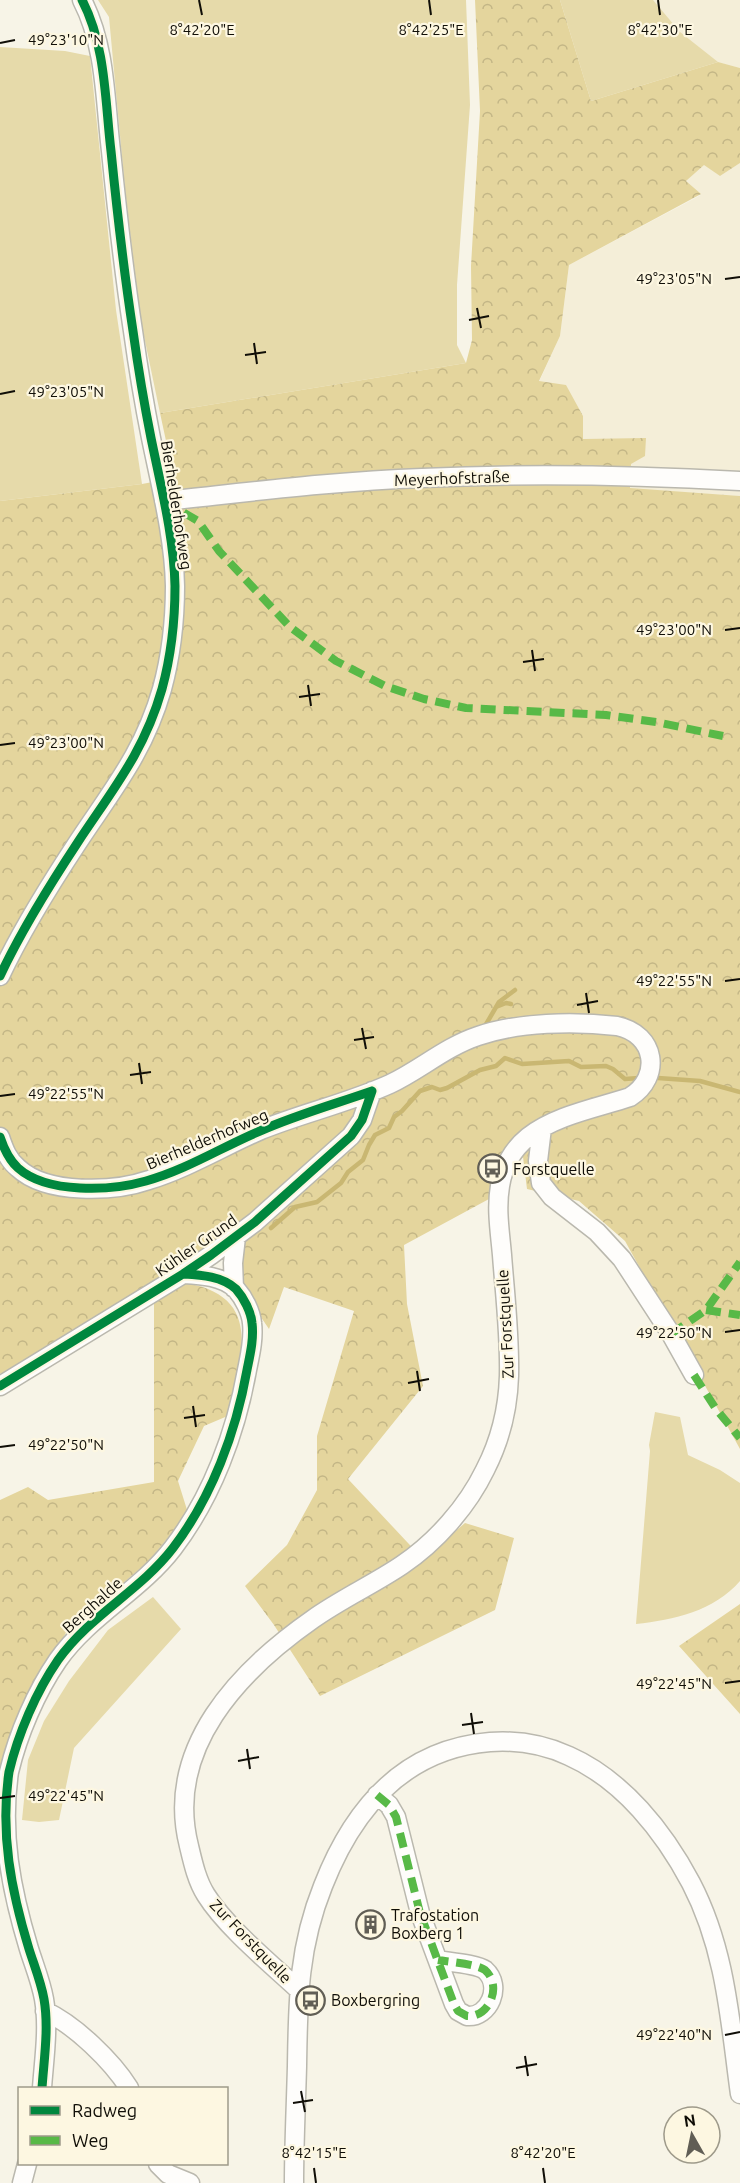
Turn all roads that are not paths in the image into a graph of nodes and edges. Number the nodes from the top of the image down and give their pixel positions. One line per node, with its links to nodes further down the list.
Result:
1 (82, 0): 3 (street, Bierhelderhofweg)
2 (740, 482): 3 (street, Meyerhofstraße)
3 (164, 501): 4 (street, Bierhelderhofweg)
4 (0, 976)
5 (372, 1091): 6 (street, Zur Forstquelle); 7 (street, Bierhelderhofweg); 8 (street, Kühler Grund)
6 (542, 1128): 11 (street); 15 (street, Zur Forstquelle)
7 (0, 1137)
8 (236, 1237): 9 (street, Kühler Grund); 10 (street)
9 (183, 1274): 10 (street); 12 (street, Kühler Grund)
10 (234, 1288): 16 (street, Berghalde)
11 (694, 1375)
12 (0, 1386)
13 (377, 1795): 14 (street); 15 (street); 19 (street)
14 (438, 1960)
15 (299, 1990): 24 (street)
16 (45, 2011): 17 (street, Berghalde); 18 (street)
17 (42, 2087)
18 (128, 2087)
19 (740, 2094)
20 (26, 2165): 22 (street)
21 (160, 2172): 23 (street)
22 (22, 2183)
23 (190, 2183)
24 (294, 2183)

